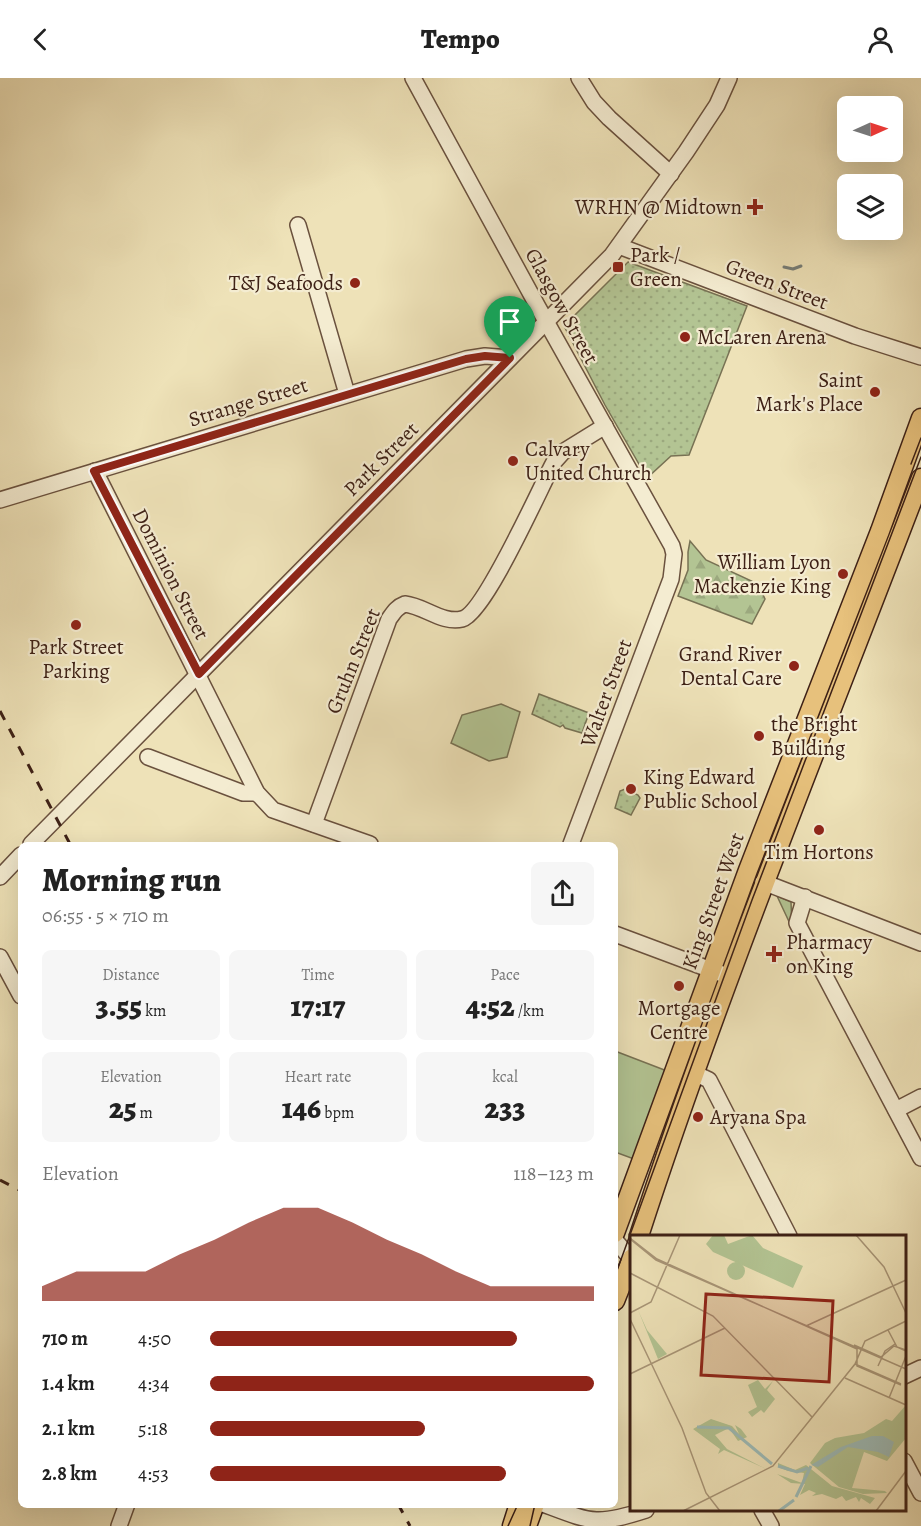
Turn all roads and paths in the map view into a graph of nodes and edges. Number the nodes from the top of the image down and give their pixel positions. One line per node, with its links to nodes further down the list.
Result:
1 (413, 78): 7 (street, Glasgow Street)
2 (579, 78): 4 (street)
3 (729, 78): 4 (street, Park Street)
4 (671, 174): 6 (street, Park Street)
5 (298, 225): 10 (street)
6 (619, 246): 7 (street, Park Street); 8 (street, Green Street)
7 (546, 320): 9 (street, Park Street); 12 (street, Glasgow Street)
8 (921, 357)
9 (510, 358): 10 (street, Strange Street); 17 (street, Park Street)
10 (347, 394): 13 (street, Strange Street)
11 (921, 418): 31 (main road, King Street West)
12 (605, 426): 16 (street, Glasgow Street); 20 (street, Gruhn Street)
13 (94, 471): 15 (street, Strange Street); 17 (street, Dominion Street)
14 (921, 478): 26 (main road, King Street West)
15 (0, 500)
16 (674, 554): 23 (street, Walter Street)
17 (199, 674): 19 (street, Dominion Street); 21 (street, Park Street)
18 (148, 758): 19 (street)
19 (258, 793): 20 (street)
20 (314, 824): 22 (street)
21 (33, 842)
22 (364, 842)
23 (572, 842)
24 (18, 858): 25 (street)
25 (0, 877)
26 (764, 882): 27 (street); 31 (main road, King Street West)
27 (805, 897): 29 (street); 35 (street)
28 (618, 935): 31 (street)
29 (921, 943)
30 (0, 957): 32 (street)
31 (720, 974): 33 (main road, King Street West); 37 (main road, King Street West)
32 (18, 990)
33 (694, 1073): 38 (main road, King Street West); 39 (street)
34 (921, 1097): 35 (street)
35 (896, 1110): 36 (street)
36 (921, 1158)
37 (618, 1226)
38 (639, 1235)
39 (788, 1235)
40 (618, 1244): 41 (street)
41 (630, 1258)
42 (630, 1262): 43 (main road)
43 (618, 1293)
44 (921, 1368): 45 (street)
45 (906, 1376)
46 (906, 1465): 47 (street)
47 (921, 1493)
48 (126, 1508): 55 (street)
49 (518, 1508): 56 (main road)
50 (534, 1508): 57 (main road)
51 (551, 1508): 54 (street)
52 (642, 1511): 54 (street)
53 (763, 1511): 58 (street)
54 (579, 1523)
55 (119, 1526)
56 (512, 1526)
57 (527, 1526)
58 (771, 1526)

